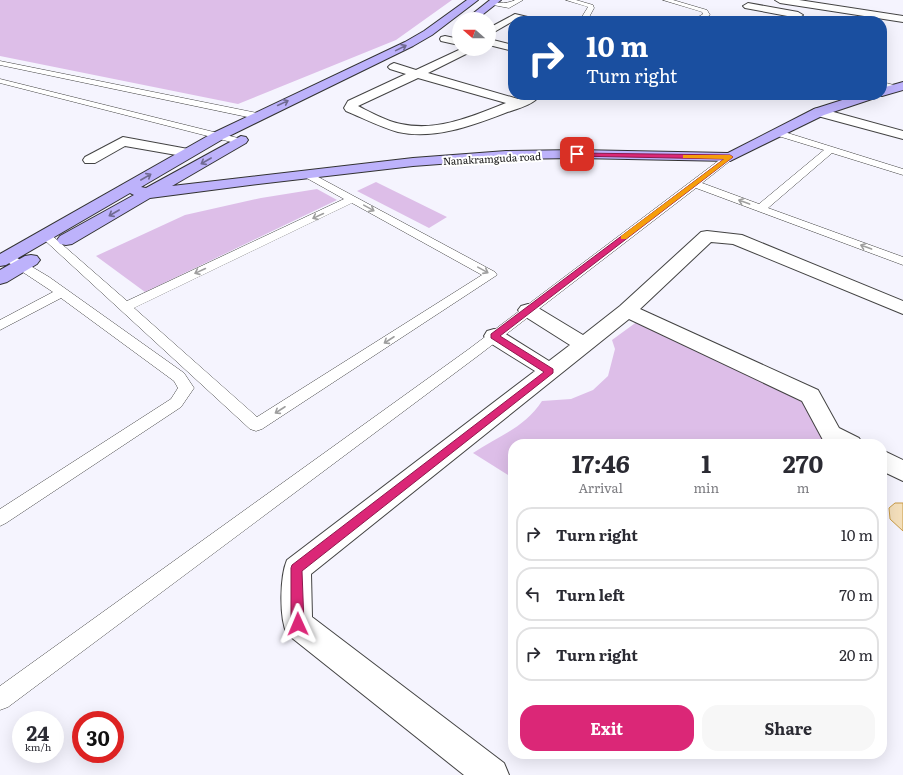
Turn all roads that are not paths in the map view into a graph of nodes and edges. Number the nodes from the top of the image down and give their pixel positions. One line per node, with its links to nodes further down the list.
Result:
1 (473, 0): 40 (main road, one-way to 1)
2 (520, 0): 6 (lane)
3 (569, 0): 10 (lane)
4 (666, 0): 11 (lane)
5 (780, 0): 7 (street)
6 (494, 2): 9 (main road)
7 (812, 3): 13 (street)
8 (748, 6): 12 (street)
9 (480, 12)
10 (586, 16)
11 (705, 16)
12 (805, 16)
13 (886, 16)
14 (887, 16): 15 (street)
15 (903, 19)
16 (508, 21): 17 (street)
17 (496, 28)
18 (452, 33): 19 (main road)
19 (440, 42): 20 (street)
20 (452, 42)
21 (496, 44): 22 (street)
22 (508, 47)
23 (455, 56): 28 (street)
24 (411, 58): 26 (main road)
25 (0, 63): 40 (lane)
26 (394, 67): 27 (main road); 28 (street)
27 (380, 74)
28 (418, 74): 34 (street); 38 (street)
29 (0, 81): 44 (lane)
30 (887, 86): 31 (lane)
31 (899, 87): 32 (main road)
32 (887, 91)
33 (331, 95): 41 (main road)
34 (508, 100)
35 (509, 100): 38 (street)
36 (525, 100): 38 (street)
37 (856, 100): 39 (main road, Nanakramguda road)
38 (519, 103)
39 (819, 112): 42 (main road, Nanakramguda road); 43 (street)
40 (257, 116): 44 (main road)
41 (264, 128)
42 (778, 133): 46 (lane); 48 (main road, Nanakramguda road)
43 (903, 135)
44 (218, 136): 45 (lane); 47 (main road)
45 (246, 138): 56 (main road, one-way to 56)
46 (830, 150): 49 (lane); 58 (lane)
47 (188, 153): 50 (street); 55 (main road, one-way to 47)
48 (730, 157): 52 (main road, Nanakramguda road); 54 (lane)
49 (853, 157): 51 (lane); 53 (lane)
50 (90, 160)
51 (903, 172)
52 (308, 174): 56 (main road, Nanakramguda road); 57 (lane)
53 (903, 178)
54 (694, 184): 58 (lane, one-way to 54); 67 (lane)
55 (127, 188): 56 (main road, Nanakramguda road); 59 (main road)
56 (148, 194): 59 (main road, one-way to 59)
57 (353, 199): 65 (lane, one-way to 65); 65 (lane, one-way to 65)
58 (761, 208): 61 (lane, one-way to 58)
59 (51, 240): 60 (main road); 62 (main road); 65 (lane)
60 (4, 258): 62 (lane)
61 (903, 261)
62 (22, 265): 63 (main road); 64 (lane)
63 (0, 278)
64 (61, 293): 69 (lane); 76 (lane)
65 (125, 307)
66 (903, 308): 68 (street)
67 (528, 310): 70 (lane); 71 (street)
68 (627, 310): 71 (street); 73 (street)
69 (0, 326)
70 (494, 336): 72 (street); 77 (lane)
71 (584, 344): 72 (street)
72 (550, 371): 78 (street)
73 (841, 439)
74 (887, 463): 75 (street)
75 (903, 471)
76 (0, 518)
77 (0, 699)
78 (492, 775)

